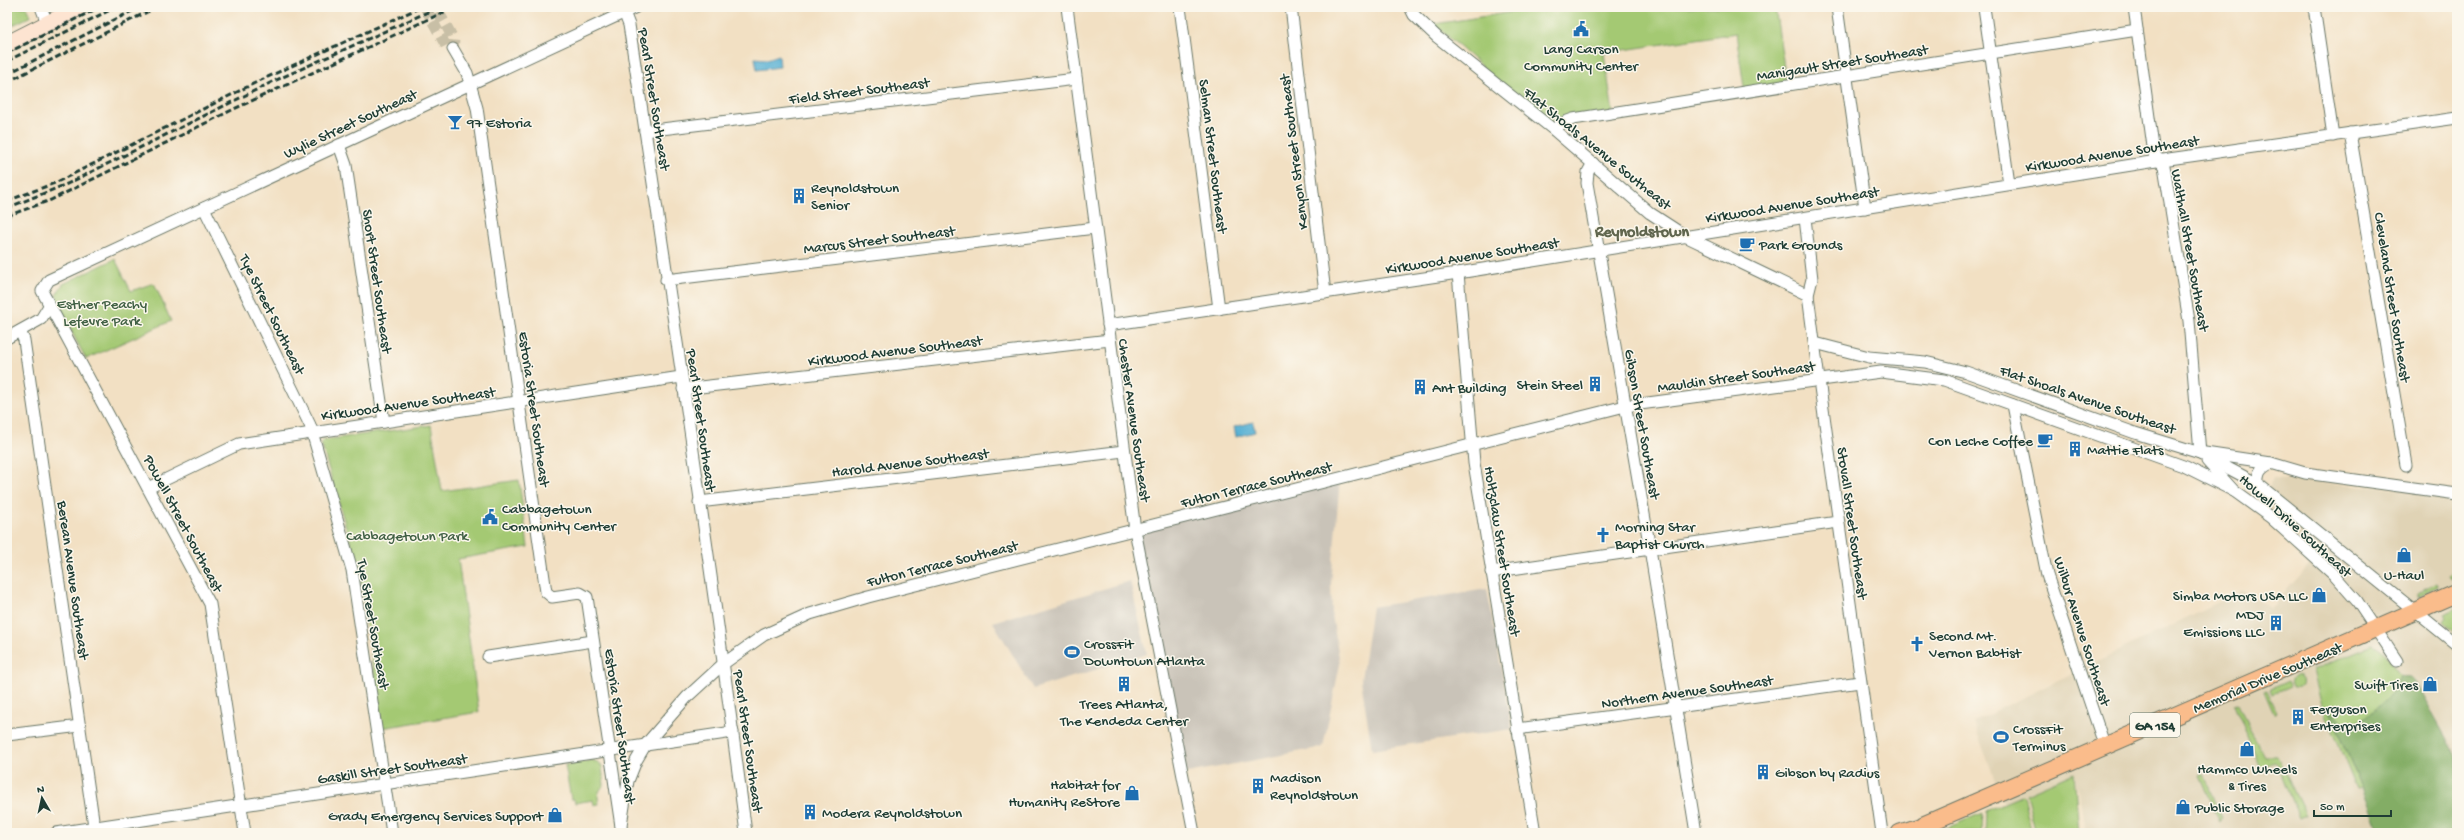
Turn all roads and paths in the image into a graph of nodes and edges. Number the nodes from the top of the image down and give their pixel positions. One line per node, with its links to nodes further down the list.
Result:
1 (41, 7): 13 (street)
2 (80, 7): 13 (main road)
3 (636, 7): 12 (street, Wylie Street Southeast)
4 (1067, 7): 19 (street, Chester Avenue Southeast)
5 (1180, 7): 42 (street, Selman Street Southeast)
6 (1291, 7): 39 (street, Kenyon Street Southeast)
7 (1410, 7): 22 (street, Flat Shoals Avenue Southeast)
8 (1838, 7): 18 (street)
9 (1984, 7): 17 (street)
10 (2134, 7): 14 (street, Walthall Street Southeast)
11 (2314, 7): 25 (street)
12 (624, 12): 20 (street, Wylie Street Southeast); 23 (street, Pearl Street Southeast)
13 (47, 23): 15 (main road)
14 (2137, 30): 17 (street, Manigault Street Southeast); 27 (street, Walthall Street Southeast)
15 (7, 44)
16 (453, 49): 20 (street, Estoria Street Southeast)
17 (1991, 53): 18 (street, Manigault Street Southeast); 29 (street)
18 (1847, 76): 22 (street, Manigault Street Southeast); 31 (street)
19 (1076, 79): 23 (street, Field Street Southeast); 33 (street, Chester Avenue Southeast)
20 (471, 84): 26 (street, Wylie Street Southeast); 53 (street, Estoria Street Southeast)
21 (2457, 118): 24 (street, Kirkwood Avenue Southeast)
22 (1554, 130): 28 (street, Flat Shoals Avenue Southeast)
23 (645, 131): 38 (street, Pearl Street Southeast)
24 (2350, 133): 25 (street, Kirkwood Avenue Southeast); 63 (street, Cleveland Street Southeast)
25 (2333, 136): 27 (street, Kirkwood Avenue Southeast)
26 (339, 145): 30 (street, Wylie Street Southeast); 56 (street, Short Street Southeast)
27 (2159, 161): 29 (street, Kirkwood Avenue Southeast); 60 (street, Walthall Street Southeast)
28 (1593, 163): 34 (street, Flat Shoals Avenue Southeast); 35 (street, Gibson Street Southeast)
29 (2009, 184): 31 (street, Kirkwood Avenue Southeast)
30 (204, 208): 36 (street, Wylie Street Southeast); 57 (street, Tye Street Southeast)
31 (1865, 208): 32 (street, Kirkwood Avenue Southeast)
32 (1804, 218): 34 (street, Kirkwood Avenue Southeast); 40 (street, Stovall Street Southeast)
33 (1095, 228): 38 (street, Marcus Street Southeast); 43 (street, Chester Avenue Southeast)
34 (1687, 237): 35 (street, Kirkwood Avenue Southeast); 40 (street, Flat Shoals Avenue Southeast)
35 (1598, 250): 37 (street, Kirkwood Avenue Southeast); 55 (street, Gibson Street Southeast)
36 (77, 267): 41 (street, Powell Street Southeast)
37 (1458, 273): 39 (street, Kirkwood Avenue Southeast); 58 (street, Holtzclaw Street Southeast)
38 (666, 280): 50 (street, Pearl Street Southeast)
39 (1325, 293): 42 (street, Kirkwood Avenue Southeast)
40 (1808, 295): 47 (street, Stovall Street Southeast)
41 (49, 306): 44 (street); 68 (street, Powell Street Southeast)
42 (1219, 309): 43 (street, Kirkwood Avenue Southeast)
43 (1108, 325): 46 (street, Chester Avenue Southeast)
44 (20, 331): 45 (street); 86 (street, Berean Avenue Southeast)
45 (7, 338)
46 (1110, 340): 52 (street, Kirkwood Avenue Southeast); 59 (street, Chester Avenue Southeast)
47 (1815, 343): 48 (street, Flat Shoals Avenue Southeast); 51 (street, Stovall Street Southeast)
48 (1925, 362): 49 (street, Flat Shoals Avenue Southeast); 60 (street, Flat Shoals Avenue Southeast)
49 (1881, 372): 51 (street, Mauldin Street Southeast); 54 (street, Mauldin Street Southeast)
50 (681, 377): 52 (street, Pearl Street Southeast); 53 (street, Kirkwood Avenue Southeast)
51 (1819, 380): 55 (street, Mauldin Street Southeast); 72 (street, Stovall Street Southeast)
52 (683, 389): 71 (street, Pearl Street Southeast)
53 (519, 401): 56 (street, Kirkwood Avenue Southeast); 79 (street, Estoria Street Southeast)
54 (2013, 405): 65 (street, Flat Shoals Avenue Southeast); 91 (street, Wilbur Avenue Southeast)
55 (1625, 406): 58 (street, Mauldin Street Southeast); 74 (street, Gibson Street Southeast)
56 (384, 422): 57 (street, Kirkwood Avenue Southeast)
57 (312, 432): 68 (street, Kirkwood Avenue Southeast); 93 (street, Tye Street Southeast)
58 (1472, 444): 66 (street, Mauldin Street Southeast); 75 (street, Holtzclaw Street Southeast)
59 (1124, 451): 71 (street, Harold Avenue Southeast); 73 (street, Chester Avenue Southeast)
60 (2200, 453): 61 (street); 64 (street, Flat Shoals Avenue Southeast)
61 (2251, 459): 62 (street); 64 (street)
62 (2271, 463): 67 (street); 70 (street)
63 (2406, 465)
64 (2215, 466): 65 (street); 67 (street, Flat Shoals Avenue Southeast); 69 (street, Howell Drive Southeast)
65 (2186, 467): 69 (street, Flat Shoals Avenue Southeast)
66 (1370, 470): 73 (street, Fulton Terrace Southeast)
67 (2258, 484): 77 (street, Flat Shoals Avenue Southeast)
68 (148, 488): 94 (street, Powell Street Southeast)
69 (2234, 491): 78 (street, Howell Drive Southeast)
70 (2457, 494)
71 (699, 502): 83 (street, Pearl Street Southeast)
72 (1838, 522): 74 (street); 84 (street, Stovall Street Southeast)
73 (1135, 530): 83 (street, Fulton Terrace Southeast); 101 (street, Chester Avenue Southeast)
74 (1650, 549): 75 (street); 85 (street, Gibson Street Southeast)
75 (1491, 572): 87 (street, Holtzclaw Street Southeast)
76 (2457, 593): 77 (main road, Memorial Drive Southeast / GA 154)
77 (2418, 612): 78 (main road, Memorial Drive Southeast / GA 154); 80 (street, Flat Shoals Avenue Southeast)
78 (2377, 630): 82 (street, Howell Drive Southeast); 91 (main road, Memorial Drive Southeast / GA 154)
79 (593, 641): 81 (street); 92 (street, Estoria Street Southeast)
80 (2457, 645)
81 (488, 657)
82 (2398, 661)
83 (723, 664): 88 (street, Pearl Street Southeast); 90 (street, Fulton Terrace Southeast)
84 (1860, 682): 85 (street, Northern Avenue Southeast); 104 (street, Stovall Street Southeast)
85 (1676, 707): 87 (street, Northern Avenue Southeast); 103 (street, Gibson Street Southeast)
86 (80, 726): 89 (street); 96 (street, Berean Avenue Southeast)
87 (1517, 729): 102 (street, Holtzclaw Street Southeast)
88 (732, 732): 90 (street, Gaskill Street Southeast); 100 (street, Pearl Street Southeast)
89 (7, 735)
90 (646, 744): 92 (street, Gaskill Street Southeast); 95 (street, Fulton Terrace Southeast)
91 (2105, 747): 105 (main road, Memorial Drive Southeast / GA 154)
92 (610, 751): 93 (street, Gaskill Street Southeast); 95 (street, Estoria Street Southeast)
93 (385, 784): 94 (street, Gaskill Street Southeast); 99 (street, Tye Street Southeast)
94 (241, 806): 96 (street, Gaskill Street Southeast); 98 (street, Powell Street Southeast)
95 (621, 829)
96 (95, 831): 97 (street, Gaskill Street Southeast)
97 (56, 833)
98 (245, 833)
99 (392, 833)
100 (746, 833)
101 (1194, 833)
102 (1534, 833)
103 (1696, 833)
104 (1882, 833)
105 (1900, 833)

